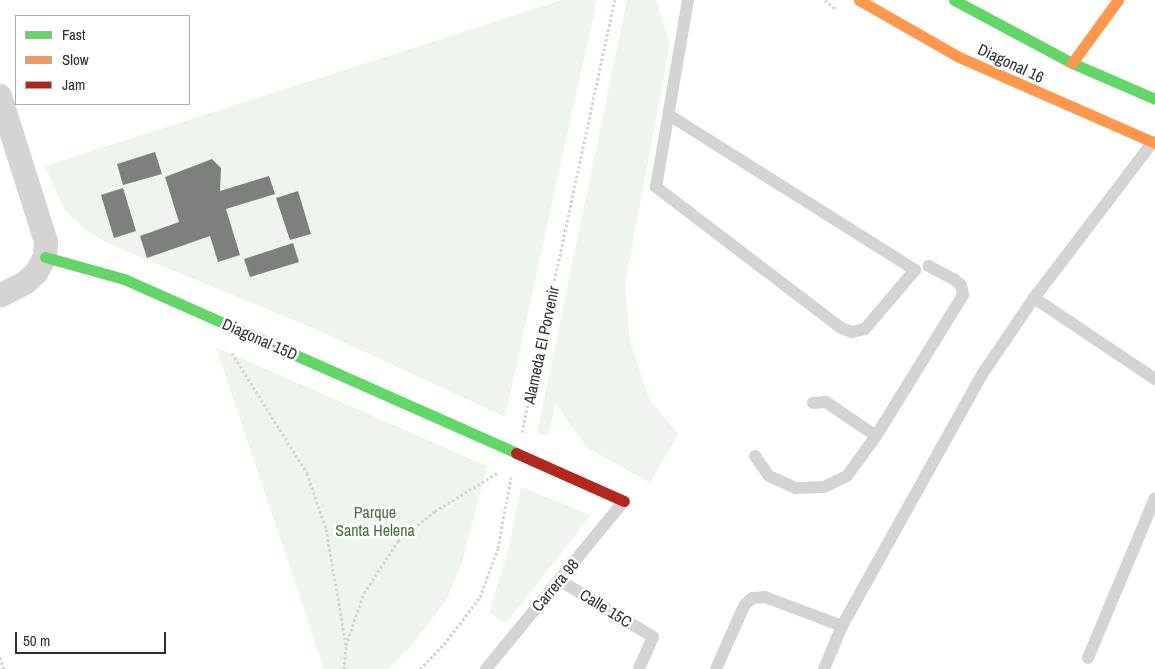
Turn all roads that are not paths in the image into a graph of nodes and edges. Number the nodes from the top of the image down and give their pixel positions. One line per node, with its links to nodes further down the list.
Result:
1 (688, 0): 8 (lane)
2 (859, 0): 9 (street, Diagonal 16)
3 (954, 0): 5 (street, Diagonal 16)
4 (1118, 0): 5 (street)
5 (1072, 63): 7 (street, Diagonal 16)
6 (0, 96): 10 (street)
7 (1155, 100)
8 (669, 115): 8 (lane)
9 (1154, 142): 13 (lane)
10 (45, 257): 12 (street); 19 (street, Diagonal 15D)
11 (929, 266): 16 (lane)
12 (0, 296)
13 (1034, 298): 14 (lane); 21 (lane)
14 (1155, 379)
15 (813, 403): 16 (lane)
16 (876, 436): 17 (lane)
17 (755, 456)
18 (1155, 498): 22 (lane)
19 (624, 501): 20 (lane, Carrera 98)
20 (559, 580): 23 (lane, Carrera 98); 24 (lane, Calle 15C)
21 (842, 626): 25 (lane); 26 (lane)
22 (1088, 658)
23 (486, 669)
24 (639, 669)
25 (716, 669)
26 (824, 669)

